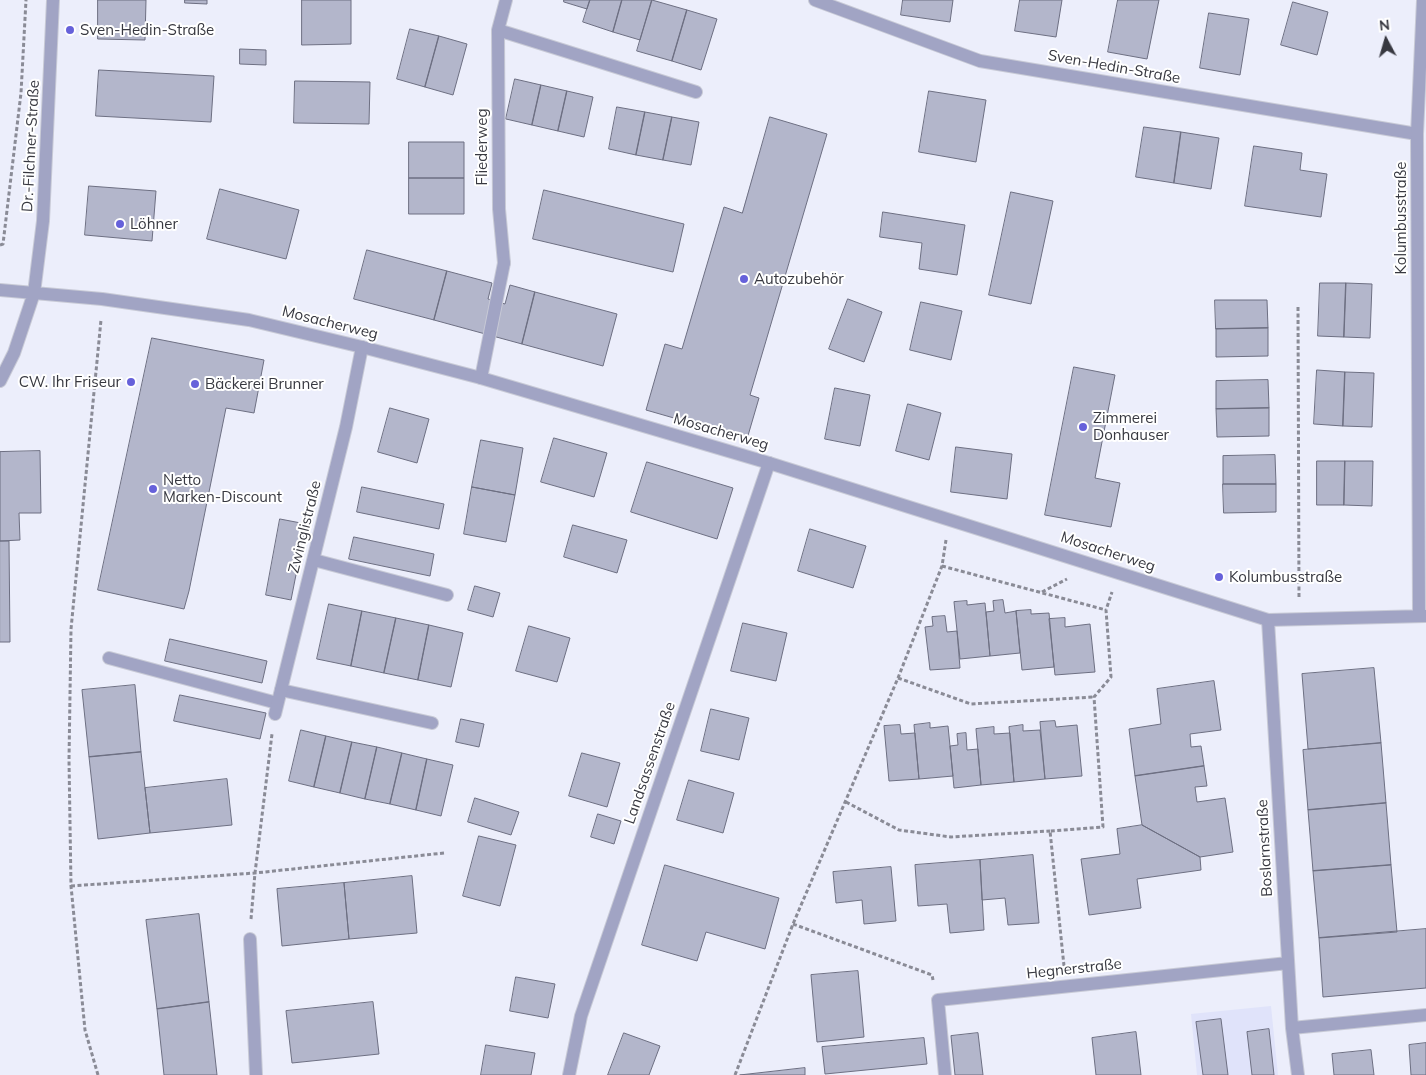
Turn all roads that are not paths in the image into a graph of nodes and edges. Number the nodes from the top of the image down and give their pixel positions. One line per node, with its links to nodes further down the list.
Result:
1 (54, 0): 9 (street, Dr.-Filchner-Straße)
2 (506, 0): 5 (street, Fliederweg)
3 (815, 0): 7 (street, Sven-Hedin-Straße)
4 (1423, 0): 7 (street, Kolumbusstraße)
5 (498, 30): 6 (street); 11 (street, Fliederweg)
6 (696, 92)
7 (1417, 134): 16 (street, Kolumbusstraße)
8 (0, 290): 9 (street, Mosacherweg)
9 (34, 292): 10 (street, Mosacherweg); 12 (street, Dr.-Filchner-Straße)
10 (362, 347): 11 (street, Mosacherweg); 14 (street, Zwinglistraße)
11 (481, 378): 13 (street, Mosacherweg)
12 (0, 381)
13 (769, 463): 17 (street, Mosacherweg); 26 (street, Landsassenstraße)
14 (314, 560): 15 (street); 19 (street, Zwinglistraße)
15 (447, 595)
16 (1422, 616): 17 (street, Mosacherweg)
17 (1268, 620): 22 (street, Boslarnstraße)
18 (109, 658): 19 (street, Zwinglistraße)
19 (281, 690): 20 (street)
20 (432, 723)
21 (250, 939): 25 (street)
22 (1288, 963): 24 (street, Boslarnstraße); 27 (street, Hegnerstraße)
23 (1426, 1015): 24 (street)
24 (1292, 1028): 28 (street, Boslarnstraße)
25 (256, 1075)
26 (569, 1075)
27 (945, 1075)
28 (1298, 1075)

